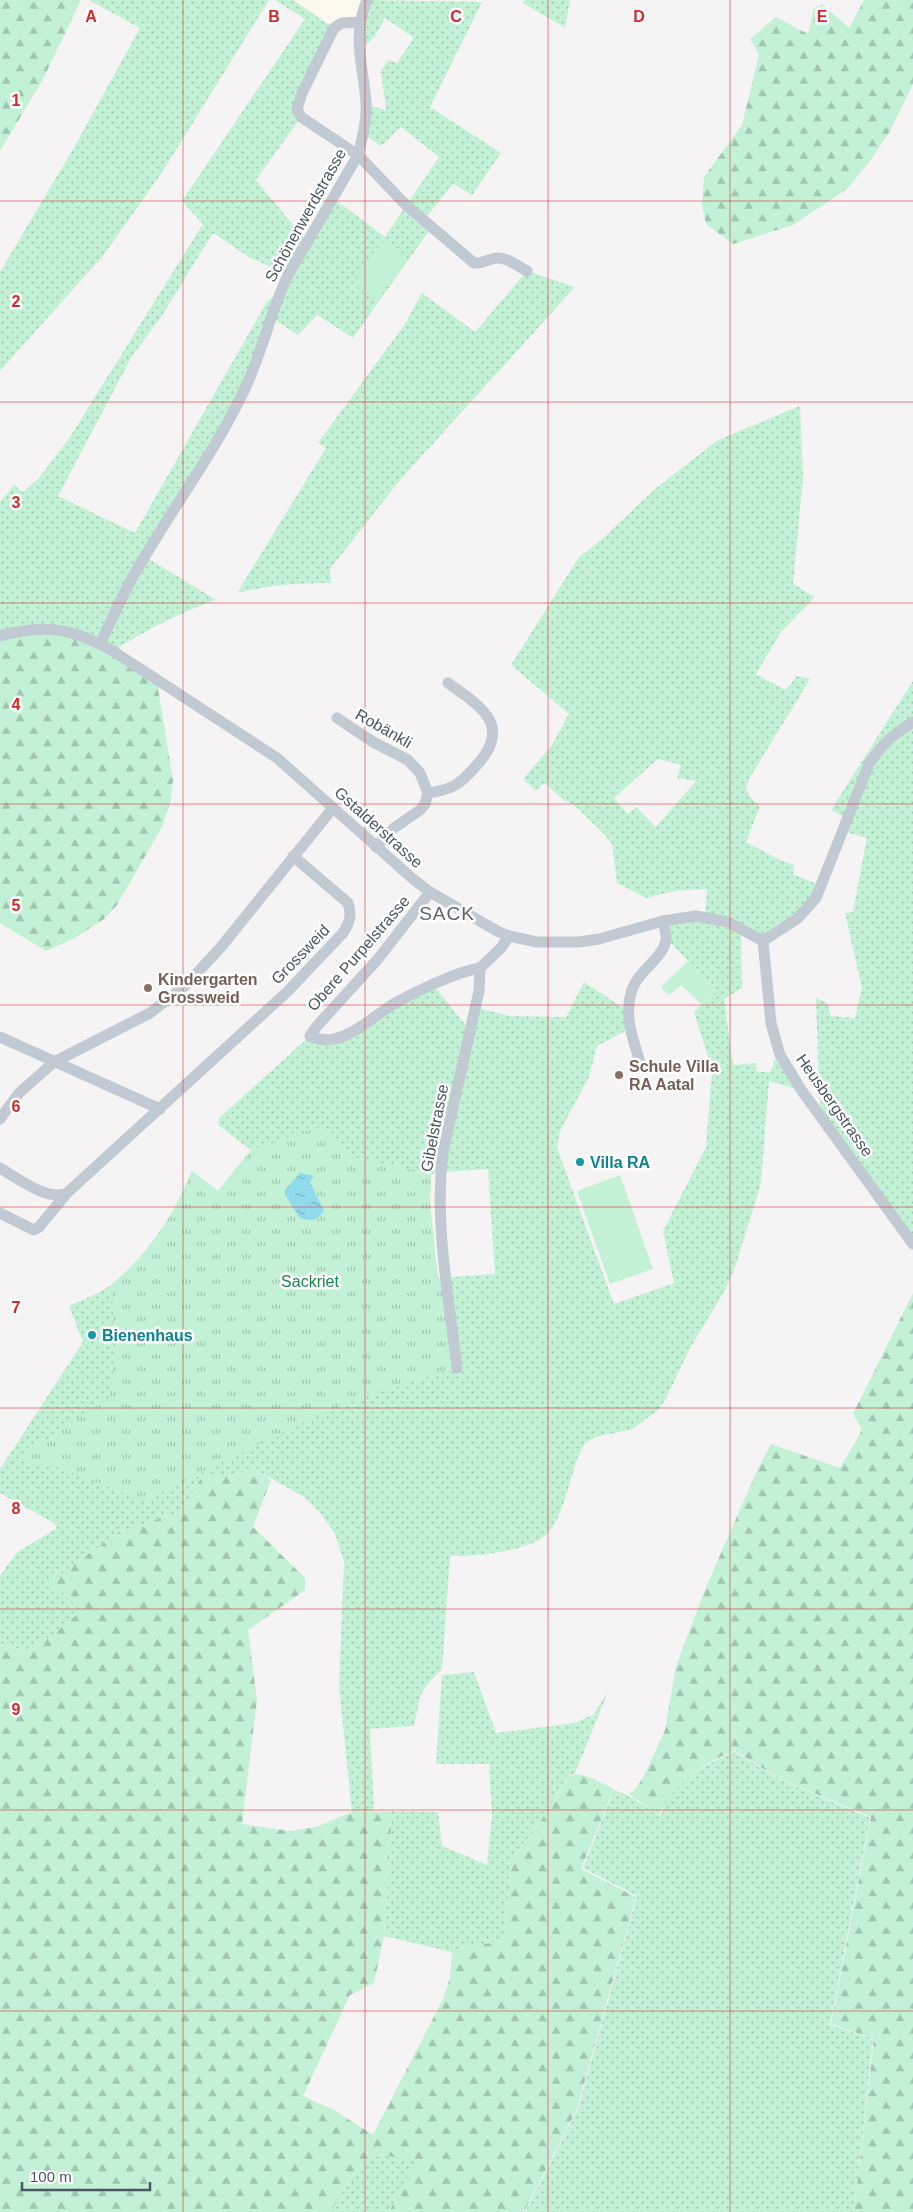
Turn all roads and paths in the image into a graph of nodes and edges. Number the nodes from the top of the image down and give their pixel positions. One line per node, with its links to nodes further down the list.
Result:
1 (367, 0): 2 (street, Schönenwerdstrasse)
2 (360, 22): 3 (street, Schönenwerdstrasse); 3 (street)
3 (358, 155): 4 (street); 6 (street, Schönenwerdstrasse)
4 (527, 271)
5 (0, 636): 6 (street, Gstalderstrasse)
6 (100, 644): 11 (street, Gstalderstrasse)
7 (448, 683): 10 (street)
8 (336, 718): 10 (street, Robänkli)
9 (913, 722): 17 (street)
10 (428, 793): 12 (street)
11 (333, 808): 12 (street, Gstalderstrasse); 13 (street)
12 (376, 847): 14 (street, Gstalderstrasse)
13 (293, 856): 20 (street); 22 (street, Grossweid)
14 (430, 892): 16 (street, Gstalderstrasse); 18 (street, Obere Purpelstrasse)
15 (663, 921): 16 (street, Gstalderstrasse); 17 (street, Gstalderstrasse); 21 (street)
16 (508, 936): 18 (street)
17 (763, 941): 27 (street, Heusbergstrasse)
18 (480, 968): 28 (street, Gibelstrasse)
19 (0, 1038): 20 (street)
20 (54, 1062): 22 (street); 23 (street)
21 (640, 1062)
22 (160, 1109): 25 (street, Grossweid)
23 (0, 1119)
24 (0, 1168): 25 (street)
25 (68, 1193): 26 (street, Grossweid)
26 (0, 1214)
27 (913, 1244)
28 (457, 1368)

